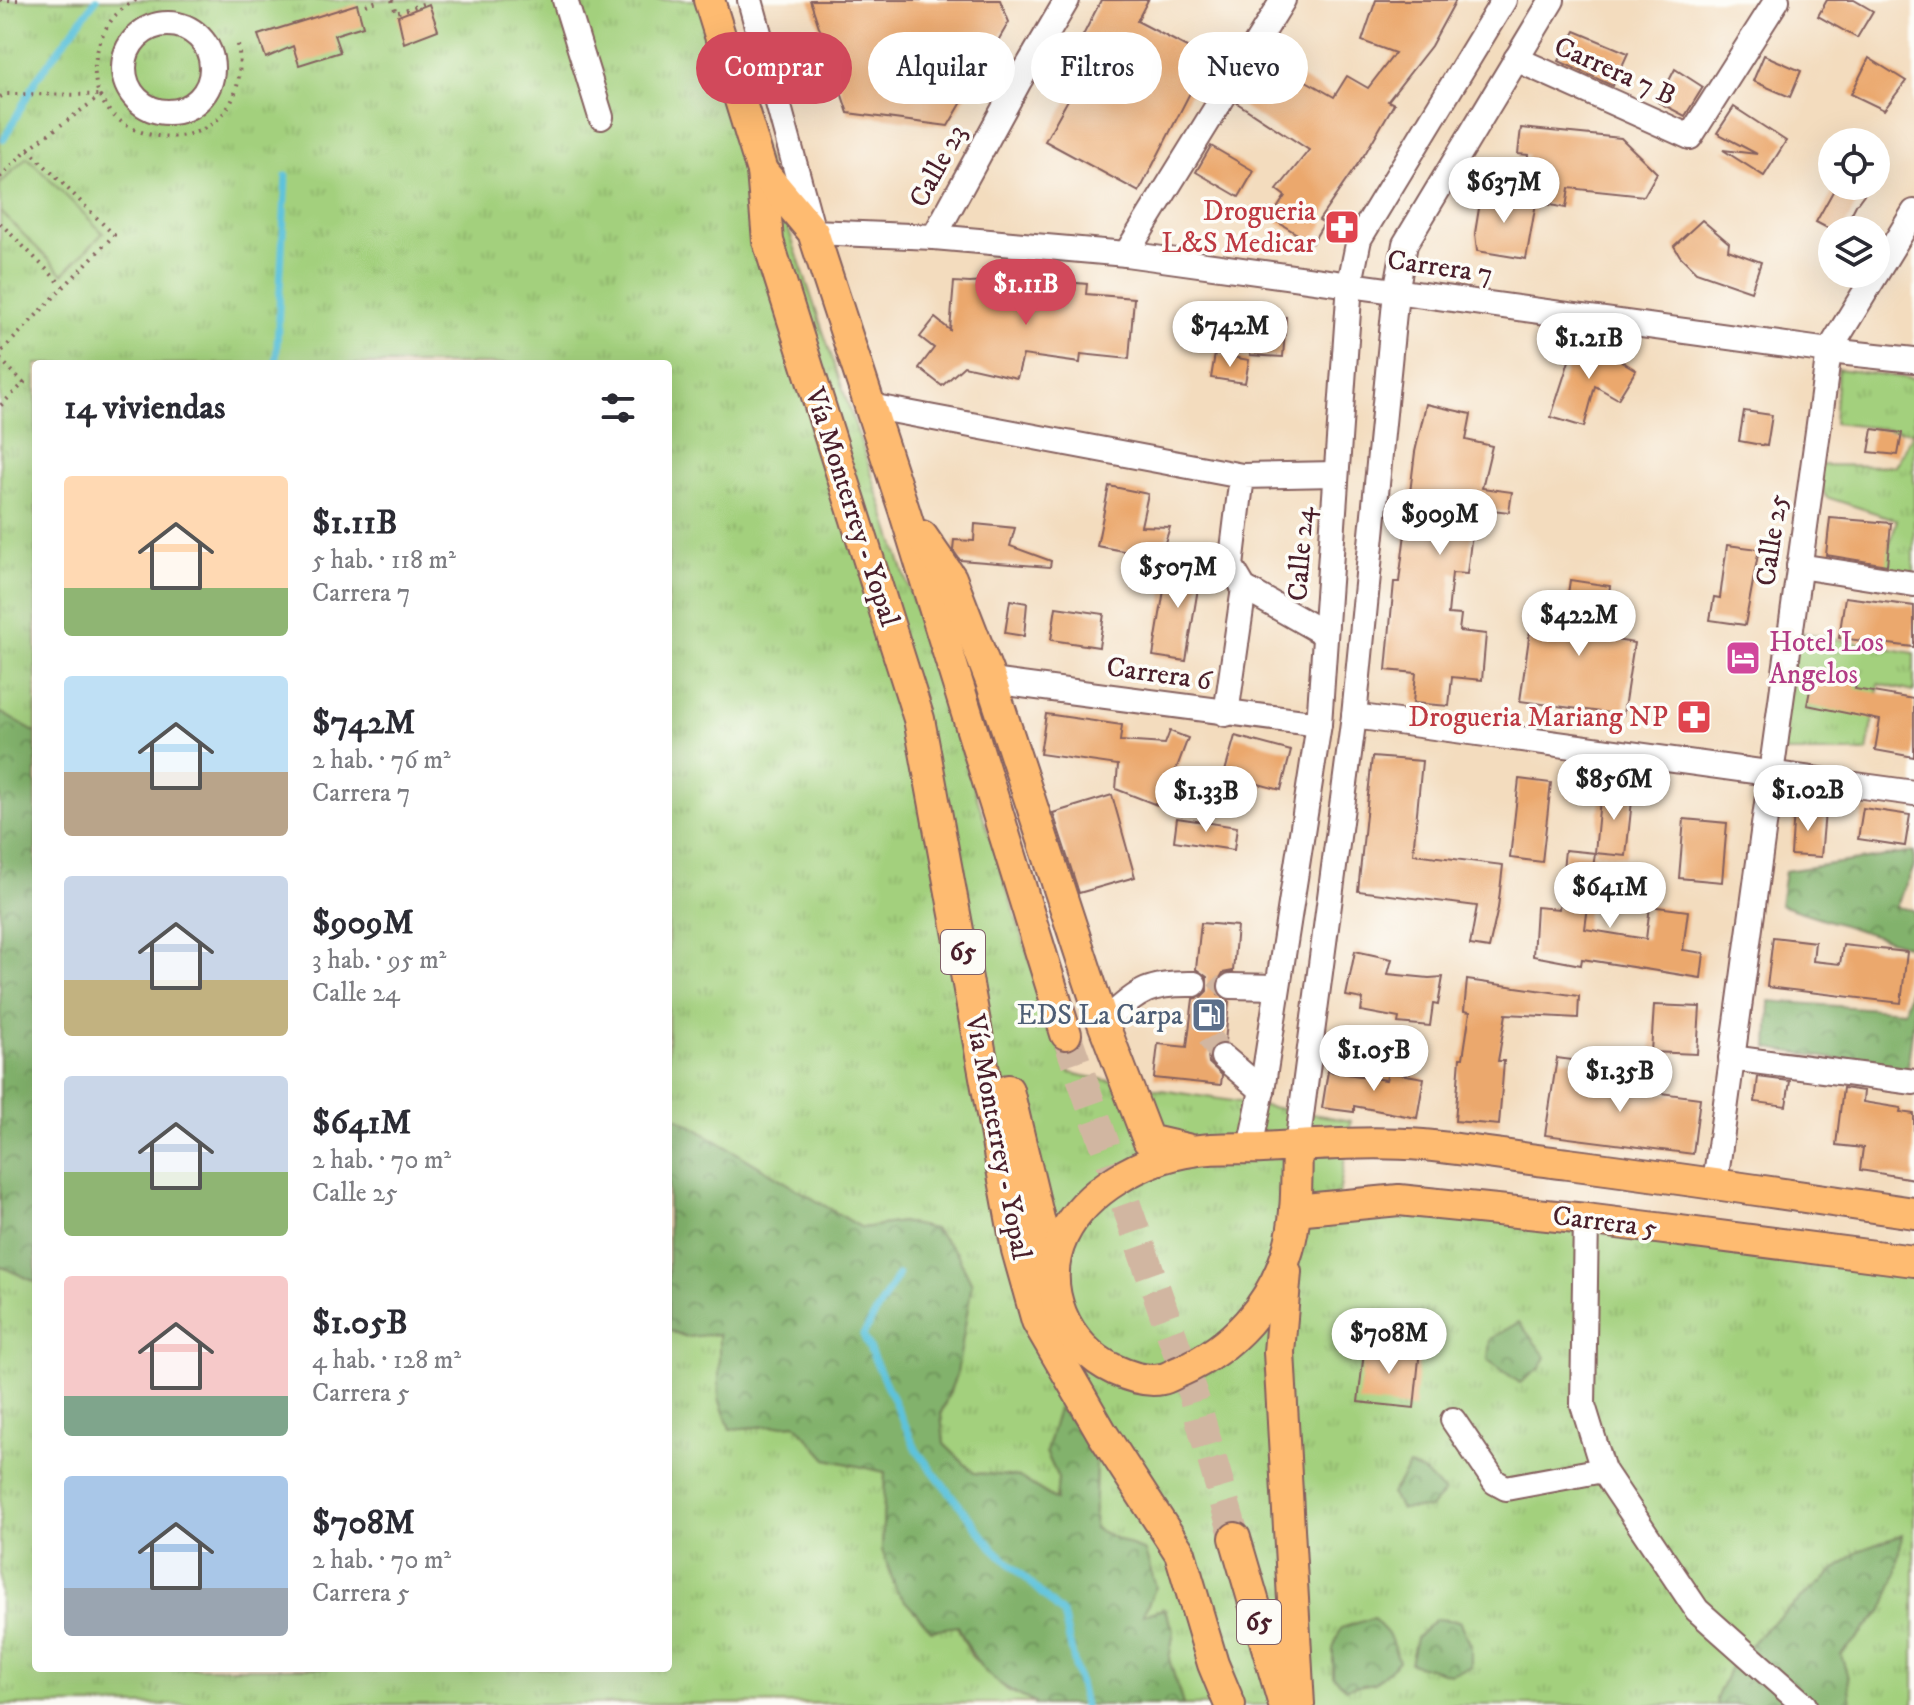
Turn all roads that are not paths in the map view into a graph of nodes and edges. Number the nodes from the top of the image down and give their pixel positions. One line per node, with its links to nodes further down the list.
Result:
1 (565, 0): 10 (street)
2 (709, 0): 11 (main road, 65)
3 (750, 0): 13 (street)
4 (1067, 0): 14 (street, Calle 23)
5 (1283, 0): 15 (street)
6 (1504, 0): 16 (street, Calle 24)
7 (1552, 0): 9 (street)
8 (1777, 0): 9 (street, Carrera 7 B)
9 (1516, 59): 17 (street)
10 (601, 117)
11 (762, 171): 13 (main road, Vía Monterrey - Yopal / 65); 31 (main road, Vía Monterrey - Yopal / 65)
12 (1914, 212): 18 (street, Calle 25)
13 (813, 232): 14 (street, Carrera 7); 20 (main road, Vía Monterrey - Yopal / 65)
14 (934, 237): 15 (street, Carrera 7)
15 (1126, 254): 16 (street, Carrera 7)
16 (1350, 283): 17 (street, Carrera 7); 21 (street, Calle 24)
17 (1396, 292): 18 (street, Carrera 7); 30 (street)
18 (1829, 351): 19 (street, Carrera 7); 24 (street, Calle 25)
19 (1914, 360)
20 (870, 406): 22 (street); 23 (main road, Vía Monterrey - Yopal / 65)
21 (1336, 474): 22 (street); 27 (street, Calle 24)
22 (1242, 476): 26 (street)
23 (904, 510): 28 (main road); 39 (main road, Vía Monterrey - Yopal / 65)
24 (1799, 566): 25 (street); 33 (street, Calle 25)
25 (1914, 584)
26 (1244, 588): 27 (street); 29 (street)
27 (1325, 634): 32 (street, Calle 24)
28 (991, 681): 29 (street, Carrera 6); 38 (main road)
29 (1226, 714): 32 (street, Carrera 6)
30 (1354, 716): 33 (street); 44 (street)
31 (919, 719): 53 (main road); 58 (main road, Vía Monterrey - Yopal / 65)
32 (1319, 724): 37 (street, Calle 24)
33 (1770, 773): 34 (street); 41 (street, Calle 25)
34 (1914, 793)
35 (1194, 984): 38 (street)
36 (1231, 986): 37 (street)
37 (1277, 987): 43 (street, Calle 24)
38 (1103, 1023): 46 (main road)
39 (1066, 1034)
40 (1223, 1057): 43 (street)
41 (1731, 1058): 42 (street); 47 (street, Calle 25)
42 (1914, 1082)
43 (1262, 1090): 45 (street, Calle 24)
44 (1297, 1146): 45 (main road); 47 (main road, Carrera 5); 48 (main road)
45 (1250, 1148): 46 (main road)
46 (1193, 1151): 53 (main road)
47 (1715, 1183): 49 (main road, Carrera 5)
48 (1295, 1210): 50 (main road, Carrera 5); 51 (main road)
49 (1914, 1213)
50 (1586, 1219): 52 (main road, Carrera 5); 56 (street)
51 (1289, 1249): 54 (main road); 61 (main road)
52 (1914, 1261)
53 (1053, 1280): 54 (main road)
54 (1076, 1342): 58 (main road)
55 (1453, 1420): 56 (street)
56 (1603, 1470): 62 (street)
57 (1235, 1538): 60 (main road, 65)
58 (1180, 1553): 59 (main road, Vía Monterrey - Yopal / 65)
59 (1230, 1705)
60 (1284, 1705)
61 (1299, 1705)
62 (1804, 1705)

